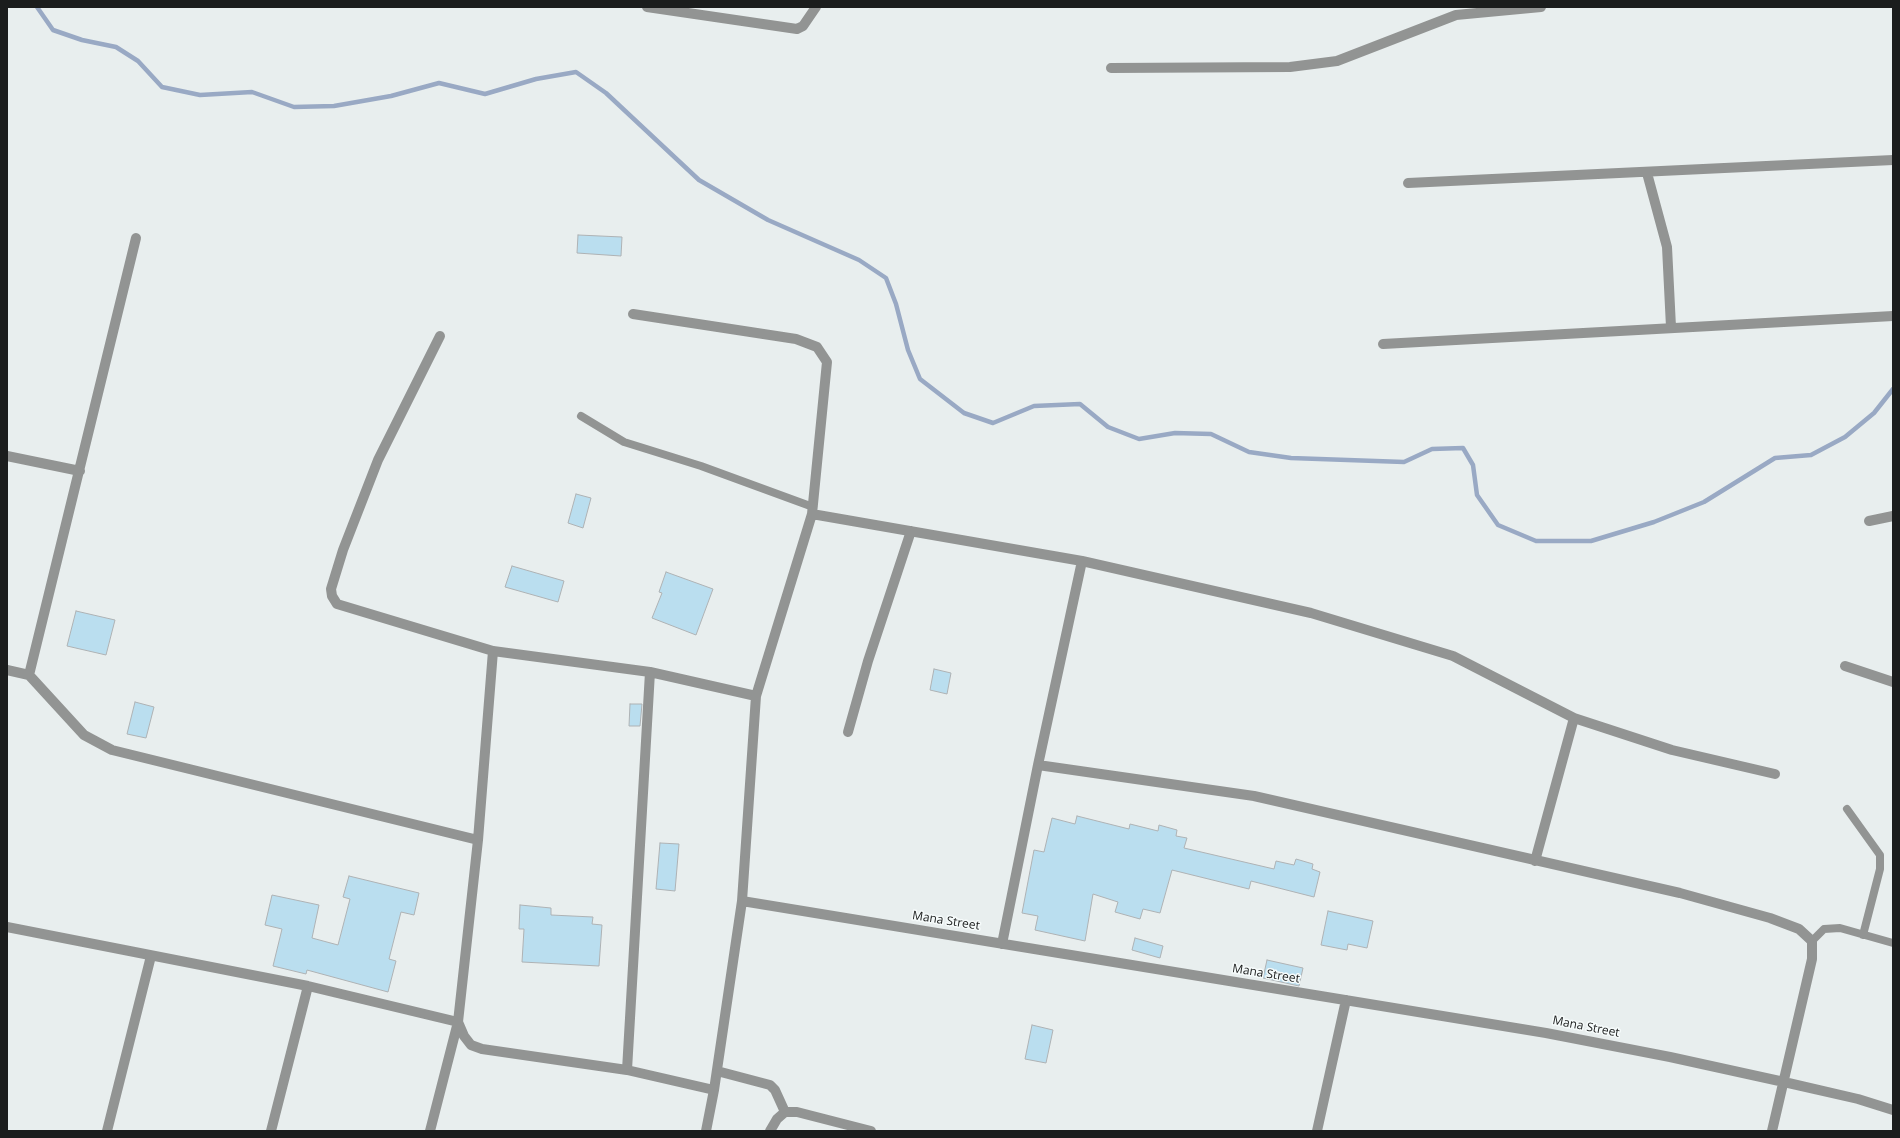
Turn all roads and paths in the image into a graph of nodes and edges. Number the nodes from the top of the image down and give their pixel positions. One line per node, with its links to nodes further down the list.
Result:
1 (647, 7): 2 (street)
2 (816, 7)
3 (1541, 7): 4 (street)
4 (1111, 68)
5 (1893, 160): 6 (street)
6 (1647, 173): 7 (street); 11 (street)
7 (1408, 184)
8 (136, 238): 16 (street)
9 (633, 314): 17 (street)
10 (1893, 316): 11 (street)
11 (1671, 328): 13 (street)
12 (440, 336): 22 (street)
13 (1383, 344)
14 (581, 416): 17 (lane)
15 (7, 456): 16 (street)
16 (80, 471): 26 (street)
17 (813, 510): 20 (street); 28 (street)
18 (1893, 516): 19 (street)
19 (1869, 521)
20 (911, 531): 21 (street); 30 (street)
21 (1082, 561): 29 (street); 31 (street)
22 (493, 651): 25 (street); 34 (street)
23 (1845, 666): 27 (street)
24 (7, 670): 26 (street)
25 (650, 672): 28 (street); 46 (street)
26 (29, 675): 34 (street)
27 (1893, 682)
28 (756, 696): 36 (street)
29 (1574, 718): 32 (street); 35 (street)
30 (848, 732)
31 (1038, 765): 35 (street); 41 (street)
32 (1775, 774)
33 (1847, 809): 38 (lane)
34 (478, 840): 45 (street)
35 (1535, 861): 39 (street)
36 (742, 901): 41 (street, Mana Street); 47 (street)
37 (7, 927): 42 (street)
38 (1863, 935): 39 (lane); 40 (lane)
39 (1812, 941): 48 (street)
40 (1893, 943)
41 (1002, 944): 44 (street, Mana Street)
42 (151, 956): 43 (street); 52 (street)
43 (308, 986): 45 (street); 53 (street)
44 (1346, 1000): 48 (street, Mana Street); 58 (street)
45 (458, 1022): 46 (street); 54 (street)
46 (627, 1070): 49 (street)
47 (717, 1071): 49 (street); 51 (street)
48 (1784, 1082): 50 (street, Mana Street); 59 (street)
49 (714, 1090): 55 (street)
50 (1893, 1110)
51 (785, 1112): 56 (street); 57 (street)
52 (107, 1131)
53 (271, 1131)
54 (430, 1131)
55 (706, 1131)
56 (770, 1131)
57 (871, 1131)
58 (1317, 1131)
59 (1772, 1131)

